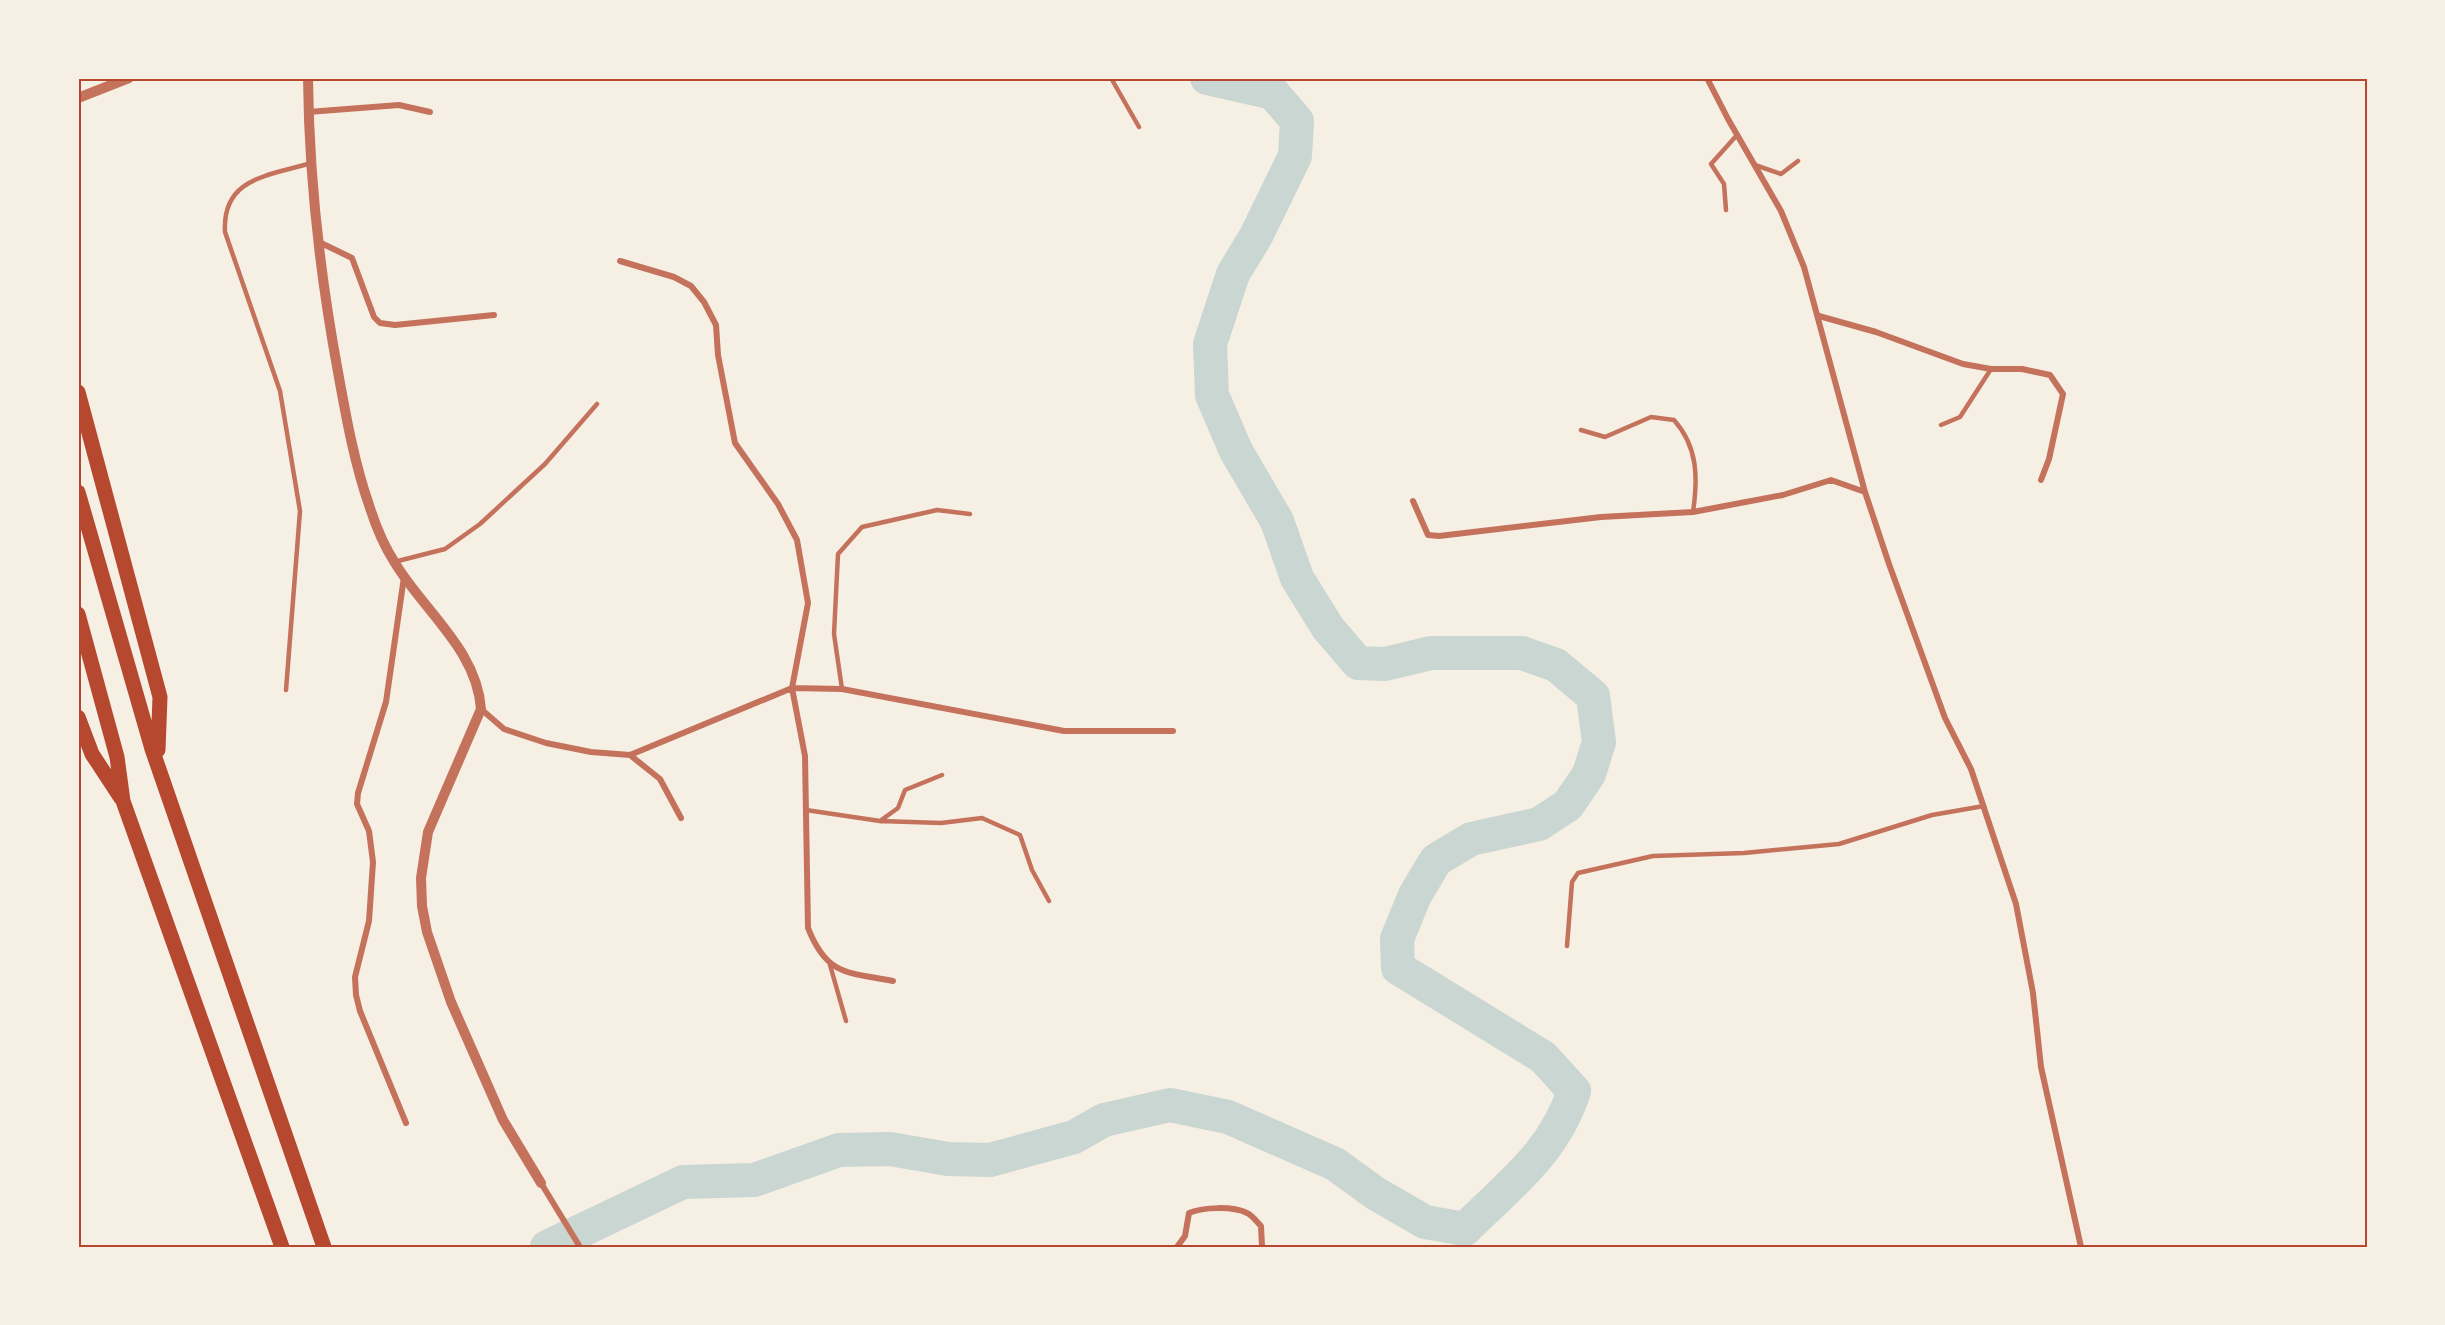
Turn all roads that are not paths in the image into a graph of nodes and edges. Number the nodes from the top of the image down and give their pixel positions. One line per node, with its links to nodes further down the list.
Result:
1 (129, 78): 5 (street)
2 (308, 78): 6 (street)
3 (1111, 78): 8 (lane)
4 (1707, 78): 9 (street)
5 (78, 98)
6 (308, 112): 7 (street); 11 (street)
7 (430, 112)
8 (1139, 128)
9 (1737, 135): 12 (street); 13 (lane)
10 (1798, 161): 12 (lane)
11 (312, 163): 14 (street); 34 (lane)
12 (1755, 165): 17 (street)
13 (1726, 210)
14 (320, 242): 16 (street); 29 (street)
15 (620, 261): 32 (street)
16 (494, 315)
17 (1819, 316): 18 (street); 25 (street)
18 (1991, 369): 21 (lane); 23 (street)
19 (78, 392): 38 (highway)
20 (597, 404): 29 (lane)
21 (1941, 425)
22 (1581, 430): 27 (lane)
23 (2041, 480)
24 (78, 492): 38 (highway)
25 (1865, 492): 27 (street); 42 (street)
26 (1413, 501): 27 (street)
27 (1693, 512)
28 (970, 514): 33 (lane)
29 (394, 562): 30 (street)
30 (404, 576): 35 (street); 51 (street)
31 (78, 614): 41 (highway)
32 (792, 688): 33 (street); 39 (street); 43 (street)
33 (842, 689): 37 (street)
34 (286, 690)
35 (481, 709): 39 (street); 52 (street)
36 (78, 717): 41 (highway)
37 (1173, 731)
38 (155, 755): 53 (highway)
39 (630, 755): 44 (street)
40 (942, 776): 45 (lane)
41 (123, 801): 55 (highway)
42 (1984, 807): 47 (lane); 58 (street)
43 (806, 810): 45 (lane); 48 (street)
44 (681, 818)
45 (880, 821): 46 (lane)
46 (1049, 901)
47 (1567, 946)
48 (830, 965): 49 (street); 50 (lane)
49 (893, 981)
50 (846, 1021)
51 (406, 1123)
52 (541, 1183): 56 (street)
53 (322, 1242)
54 (1262, 1246): 57 (street)
55 (282, 1247)
56 (580, 1247)
57 (1177, 1247)
58 (2081, 1247)

